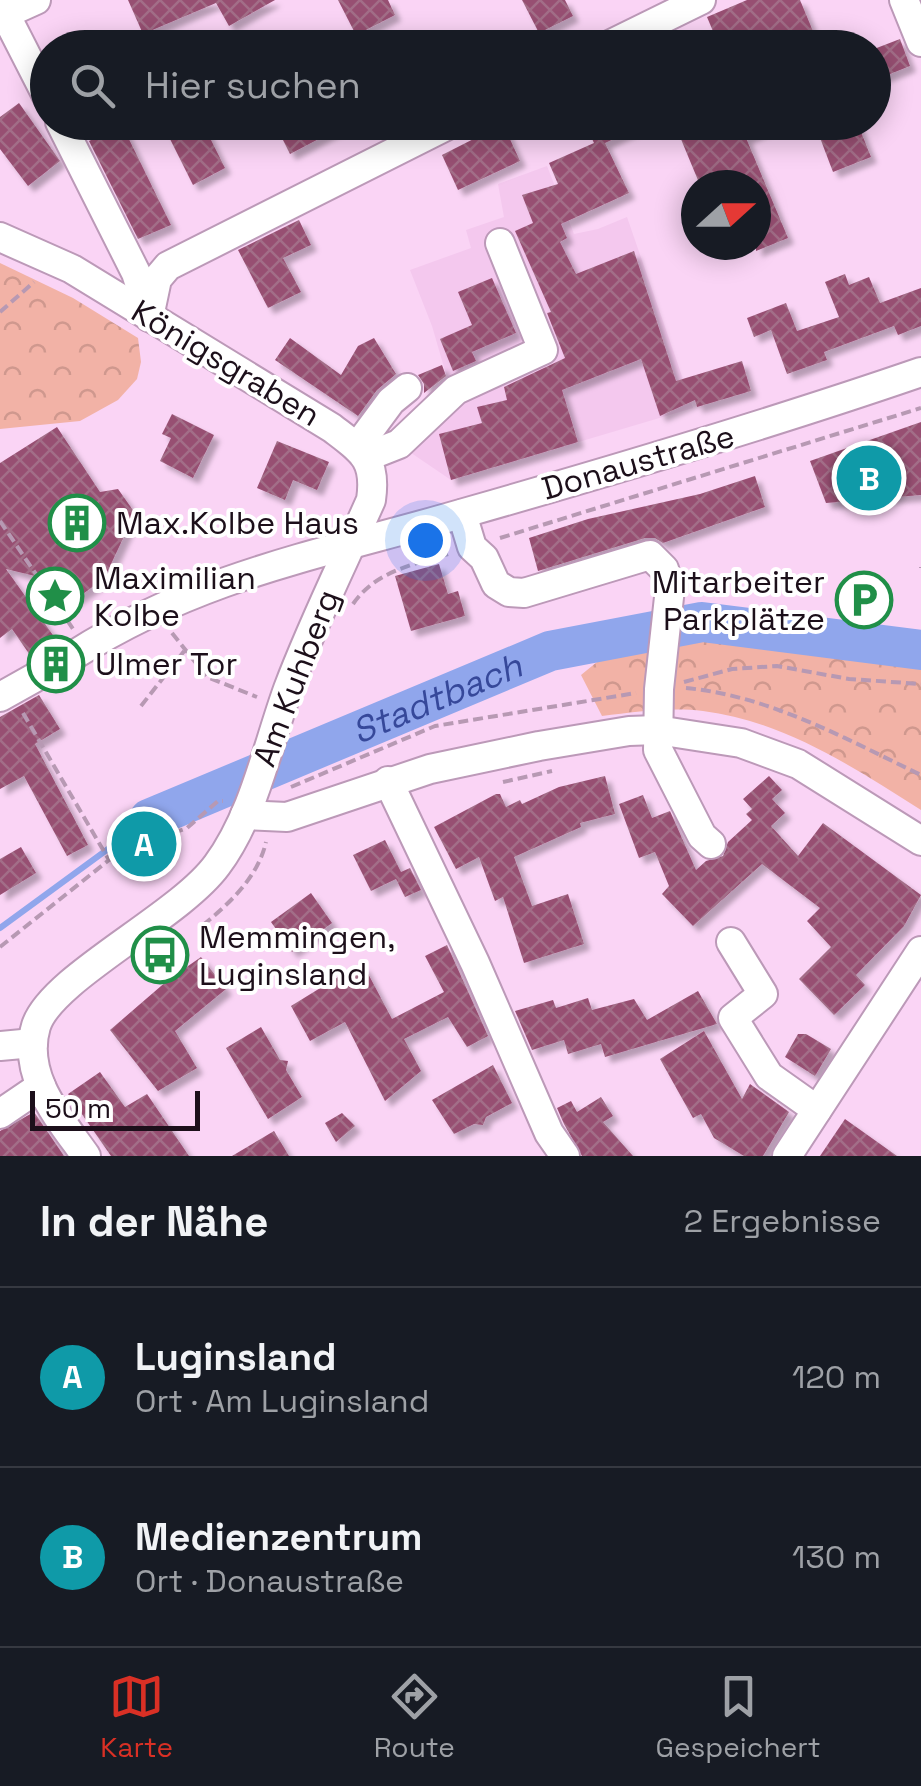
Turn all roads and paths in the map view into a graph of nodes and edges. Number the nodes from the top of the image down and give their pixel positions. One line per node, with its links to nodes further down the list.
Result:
1 (36, 0): 4 (street)
2 (701, 0): 5 (street)
3 (904, 0): 6 (street)
4 (2, 9): 7 (street)
5 (640, 30)
6 (921, 42)
7 (30, 63)
8 (69, 140): 14 (street)
9 (418, 140): 14 (street)
10 (0, 237): 12 (street, Königsgraben)
11 (500, 243): 18 (street)
12 (56, 262): 13 (path); 14 (street, Königsgraben)
13 (0, 312)
14 (149, 317): 18 (street, Königsgraben)
15 (921, 372): 19 (street, Donaustraße)
16 (408, 388): 18 (street)
17 (921, 408): 22 (path)
18 (362, 452): 21 (street)
19 (462, 514): 21 (street, Donaustraße); 22 (street)
20 (0, 521): 26 (path)
21 (352, 542): 24 (street, Donaustraße); 35 (street, Am Kuhberg)
22 (472, 547): 23 (path); 29 (street)
23 (352, 604)
24 (153, 610): 25 (path); 26 (street, Donaustraße)
25 (185, 650): 30 (path); 31 (path)
26 (80, 651)
27 (921, 684): 33 (path)
28 (15, 689): 39 (path)
29 (658, 689): 32 (street); 35 (path)
30 (257, 697)
31 (141, 706)
32 (657, 730): 34 (street); 37 (street); 38 (street)
33 (921, 774)
34 (388, 781): 35 (street); 50 (street)
35 (254, 789): 39 (path); 44 (street, Am Kuhberg)
36 (267, 838): 40 (path)
37 (921, 841)
38 (711, 844)
39 (108, 858): 42 (path)
40 (203, 925)
41 (731, 942): 47 (street)
42 (0, 947)
43 (921, 950): 47 (street)
44 (33, 1044): 45 (street); 46 (street)
45 (0, 1046)
46 (41, 1086): 48 (street); 49 (street)
47 (817, 1110): 51 (street)
48 (0, 1114)
49 (86, 1156)
50 (565, 1156)
51 (787, 1156)

